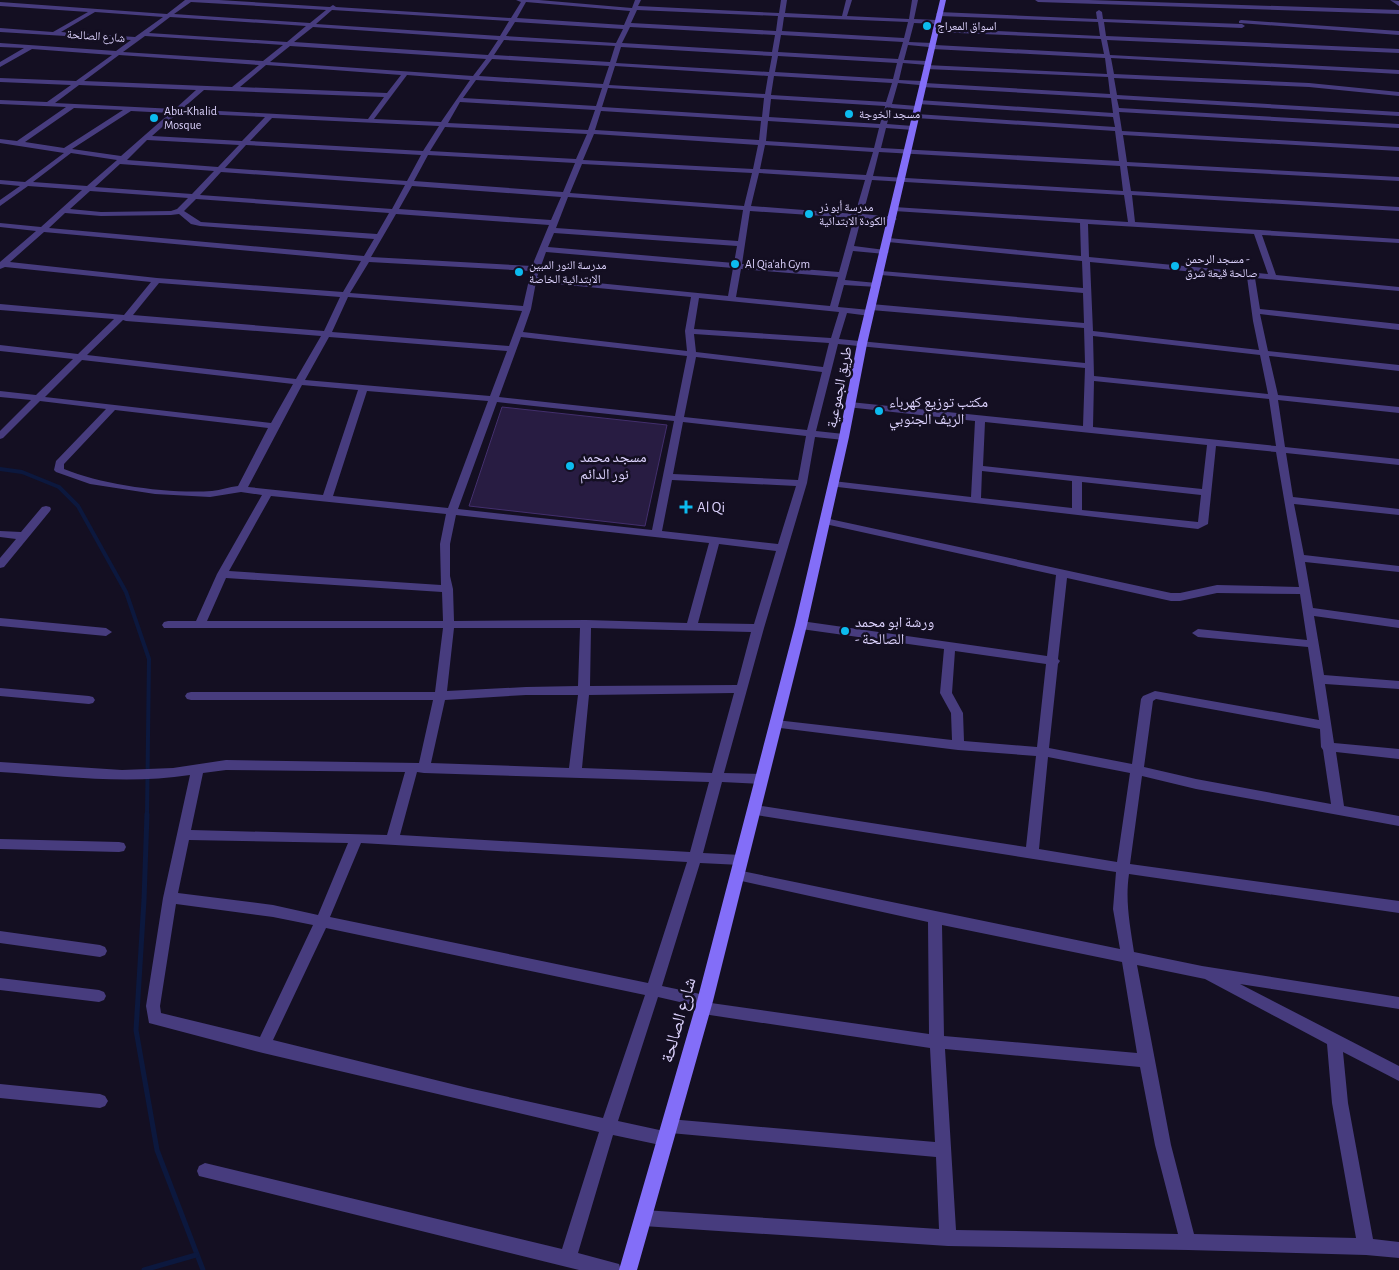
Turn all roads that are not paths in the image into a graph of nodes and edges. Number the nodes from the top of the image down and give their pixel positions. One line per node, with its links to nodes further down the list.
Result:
1 (190, 0): 11 (street); 22 (street)
2 (333, 0): 16 (street)
3 (523, 0): 15 (street); 24 (street)
4 (784, 0): 21 (street)
5 (849, 0): 23 (street)
6 (914, 0): 26 (street)
7 (943, 0): 27 (main road, طريق الجموعية)
8 (1038, 0): 12 (street)
9 (1232, 0): 18 (street)
10 (1393, 0): 14 (street)
11 (236, 1): 16 (street)
12 (1097, 1): 18 (street); 25 (street)
13 (0, 4): 19 (street, شارع الصالحة)
14 (1399, 4)
15 (636, 6): 21 (street); 30 (street)
16 (324, 7): 17 (street)
17 (333, 7): 24 (street); 29 (street)
18 (1234, 7): 20 (street); 28 (street)
19 (93, 11): 22 (street, شارع الصالحة); 32 (street, شارع الصالحة)
20 (1399, 12)
21 (781, 15): 23 (street); 33 (street)
22 (167, 16): 29 (street, شارع الصالحة); 35 (street)
23 (844, 18): 26 (street)
24 (513, 19): 30 (street); 37 (street)
25 (1100, 19): 27 (street); 28 (street); 36 (street)
26 (911, 21): 27 (street); 39 (street)
27 (937, 22): 36 (street); 43 (main road, طريق الجموعية)
28 (1242, 24): 34 (street); 48 (street)
29 (313, 25): 37 (street, شارع الصالحة); 40 (street)
30 (628, 26): 33 (street); 41 (street)
31 (0, 30): 32 (street, شارع الصالحة)
32 (54, 33): 38 (street, شارع الصالحة); 44 (street, شارع الصالحة)
33 (778, 33): 39 (street); 47 (street)
34 (1399, 33)
35 (144, 34): 38 (street); 40 (street)
36 (1103, 37): 48 (street); 49 (street)
37 (502, 38): 41 (street, شارع الصالحة); 50 (street)
38 (138, 39): 46 (street)
39 (906, 42): 43 (street); 51 (street)
40 (290, 43): 50 (street); 52 (street)
41 (620, 44): 47 (street, شارع الصالحة); 53 (street)
42 (0, 45): 44 (street)
43 (932, 46): 49 (street); 55 (main road, طريق الجموعية)
44 (31, 47): 46 (street); 54 (street, شارع الصالحة)
45 (1399, 51): 48 (street)
46 (118, 53): 52 (street); 63 (street)
47 (775, 53): 51 (street, شارع الصالحة); 58 (street)
48 (1253, 53): 49 (street); 57 (street)
49 (1106, 56): 59 (street)
50 (490, 57): 53 (street); 60 (street)
51 (900, 61): 55 (street, شارع الصالحة); 62 (street)
52 (267, 62): 56 (street); 67 (street)
53 (613, 64): 58 (street); 65 (street)
54 (0, 65)
55 (927, 65): 59 (street, شارع الصالحة); 64 (main road, طريق الجموعية)
56 (406, 72): 60 (street); 69 (street)
57 (1399, 72)
58 (772, 74): 62 (street); 70 (street)
59 (1111, 76): 68 (street, شارع الصالحة); 72 (street)
60 (475, 78): 65 (street); 73 (street)
61 (0, 80): 63 (street)
62 (896, 82): 64 (street); 76 (street)
63 (77, 83): 66 (street); 75 (street)
64 (922, 84): 72 (street); 81 (main road, طريق الجموعية)
65 (607, 86): 70 (street); 79 (street)
66 (202, 88): 67 (street); 82 (street)
67 (234, 89): 69 (street)
68 (1205, 91): 71 (street); 72 (street); 78 (street)
69 (388, 95): 87 (street)
70 (768, 95): 76 (street); 86 (street)
71 (1399, 95)
72 (1114, 97): 83 (street)
73 (458, 100): 79 (street); 89 (street)
74 (0, 102): 75 (street)
75 (48, 104): 77 (street)
76 (889, 105): 81 (street); 90 (street)
77 (72, 106): 80 (street); 98 (street)
78 (1282, 107): 84 (street); 88 (street)
79 (599, 108): 86 (street); 94 (street)
80 (129, 109): 82 (street); 102 (street)
81 (917, 109): 83 (street); 92 (main road, طريق الجموعية); 93 (street)
82 (177, 112): 85 (street); 95 (street)
83 (1116, 112): 88 (street); 93 (street)
84 (1399, 114)
85 (270, 116): 87 (street); 99 (street)
86 (765, 118): 90 (street); 97 (street)
87 (370, 120): 89 (street)
88 (1287, 120): 91 (street)
89 (442, 124): 94 (street); 104 (street)
90 (883, 126): 92 (street); 101 (street)
91 (1399, 126)
92 (913, 128): 103 (main road, طريق الجموعية)
93 (1118, 131): 100 (street); 107 (street)
94 (591, 132): 97 (street); 106 (street)
95 (147, 138): 99 (street); 105 (street)
96 (0, 142): 98 (street)
97 (762, 143): 101 (street); 109 (street)
98 (18, 144): 102 (street)
99 (245, 144): 104 (street); 108 (street)
100 (1399, 149)
101 (877, 150): 103 (street); 110 (street)
102 (67, 152): 105 (street); 114 (street)
103 (907, 152): 107 (street); 112 (main road, طريق الجموعية)
104 (425, 154): 106 (street); 115 (street)
105 (122, 160): 108 (street); 116 (street)
106 (578, 162): 109 (street); 118 (street)
107 (1122, 164): 111 (street); 117 (street)
108 (221, 168): 115 (street); 119 (street)
109 (756, 171): 110 (street); 121 (street)
110 (870, 179): 112 (street); 127 (street)
111 (1399, 179)
112 (901, 180): 117 (street); 126 (main road, طريق الجموعية)
113 (0, 182): 114 (street)
114 (26, 183): 116 (street); 120 (street)
115 (409, 183): 118 (street); 125 (street)
116 (91, 187): 119 (street); 124 (street)
117 (1127, 193): 122 (street); 129 (street)
118 (566, 194): 121 (street); 131 (street)
119 (196, 196): 123 (street); 125 (street)
120 (0, 204)
121 (747, 209): 127 (street); 137 (street)
122 (1399, 209)
123 (180, 210): 124 (street); 134 (street)
124 (63, 211): 132 (street)
125 (394, 212): 131 (street); 134 (street)
126 (893, 214): 127 (street); 128 (street); 135 (main road, طريق الجموعية)
127 (857, 216): 138 (street)
128 (1084, 222): 129 (street); 142 (street)
129 (1132, 224): 133 (street)
130 (0, 225): 132 (street)
131 (552, 227): 137 (street); 139 (street)
132 (43, 229): 141 (street); 143 (street)
133 (1257, 232): 136 (street); 148 (street)
134 (380, 236): 141 (street)
135 (888, 240): 140 (main road, طريق الجموعية); 142 (street)
136 (1399, 241)
137 (741, 244): 144 (street)
138 (849, 248): 140 (street); 149 (street)
139 (544, 249): 144 (street); 145 (street)
140 (885, 252): 146 (main road, طريق الجموعية)
141 (366, 259): 145 (street); 155 (street)
142 (1086, 259): 147 (street); 154 (street)
143 (1, 265): 151 (street)
144 (738, 266): 149 (street); 157 (street)
145 (535, 269): 150 (street)
146 (881, 273): 152 (main road, طريق الجموعية); 154 (street)
147 (1251, 275): 148 (street); 162 (street)
148 (1273, 277): 153 (street)
149 (841, 278): 152 (street); 160 (street)
150 (532, 279): 156 (street); 159 (street)
151 (157, 280): 155 (street); 163 (street)
152 (877, 285): 161 (main road, طريق الجموعية)
153 (1399, 289)
154 (1087, 291): 165 (street)
155 (345, 295): 159 (street); 167 (street)
156 (696, 296): 157 (street); 166 (street)
157 (732, 299): 160 (street)
158 (0, 307): 163 (street)
159 (527, 309): 168 (street)
160 (838, 310): 161 (street); 169 (street)
161 (871, 310): 165 (street); 170 (main road, طريق الجموعية)
162 (1256, 311): 164 (street); 174 (street)
163 (123, 318): 167 (street); 175 (street)
164 (1399, 327)
165 (1088, 329): 174 (street); 176 (street)
166 (689, 331): 169 (street); 173 (street)
167 (327, 333): 172 (street); 180 (street)
168 (517, 334): 172 (street); 173 (street)
169 (834, 341): 170 (street); 178 (street)
170 (862, 344): 176 (street); 186 (main road, طريق الجموعية)
171 (0, 348): 175 (street)
172 (510, 349): 185 (street)
173 (692, 354): 178 (street); 190 (street)
174 (1264, 354): 177 (street); 183 (street)
175 (80, 357): 180 (street); 184 (street)
176 (1090, 366): 179 (street)
177 (1399, 368)
178 (827, 370): 193 (street)
179 (1089, 378): 183 (street); 192 (street)
180 (300, 382): 181 (street); 191 (street)
181 (364, 387): 185 (street); 207 (street)
182 (0, 394): 184 (street)
183 (1273, 396): 188 (street); 197 (street)
184 (40, 398): 187 (street); 194 (street)
185 (492, 400): 190 (street); 211 (street)
186 (850, 405): 189 (street); 195 (main road, طريق الجموعية)
187 (114, 407): 191 (street); 204 (street)
188 (1399, 410)
189 (980, 419): 192 (street); 199 (street)
190 (679, 420): 193 (street); 200 (street)
191 (274, 426): 204 (street)
192 (1088, 429): 196 (street)
193 (811, 433): 195 (street); 202 (street)
194 (0, 436)
195 (844, 437): 203 (main road, طريق الجموعية)
196 (1212, 442): 197 (street); 206 (street)
197 (1281, 449): 198 (street); 209 (street)
198 (1399, 462)
199 (978, 468): 201 (street); 208 (street)
200 (667, 477): 202 (street); 216 (street)
201 (1077, 479): 206 (street); 212 (street)
202 (802, 483): 219 (street)
203 (833, 484): 208 (street); 214 (main road, طريق الجموعية)
204 (243, 488): 205 (street)
205 (268, 493): 207 (street); 224 (street)
206 (1207, 493): 212 (street)
207 (327, 498): 211 (street)
208 (976, 500): 212 (street)
209 (1288, 500): 213 (street); 220 (street)
210 (46, 509): 217 (street)
211 (452, 512): 216 (street); 225 (street)
212 (1077, 512)
213 (1399, 512)
214 (825, 521): 223 (street); 234 (main road, طريق الجموعية)
215 (0, 534): 217 (street)
216 (656, 534): 218 (street)
217 (24, 536): 221 (street)
218 (716, 541): 219 (street); 235 (street)
219 (783, 548): 236 (street)
220 (1300, 558): 222 (street); 226 (street)
221 (0, 565)
222 (1399, 569)
223 (1062, 572): 226 (street); 241 (street)
224 (222, 574): 225 (street); 232 (street)
225 (448, 589): 233 (street)
226 (1305, 592): 227 (street)
227 (1308, 610): 230 (street); 239 (street)
228 (0, 622): 237 (street)
229 (586, 624): 233 (street); 235 (street); 245 (street)
230 (1399, 624)
231 (168, 625): 232 (street)
232 (200, 625): 233 (street)
233 (449, 625): 248 (street)
234 (801, 625): 240 (street); 250 (main road, طريق الجموعية)
235 (692, 626): 236 (street)
236 (758, 628): 244 (street)
237 (106, 632)
238 (1198, 633): 239 (street)
239 (1312, 644): 242 (street)
240 (950, 646): 241 (street); 252 (street)
241 (1054, 661): 254 (street)
242 (1317, 679): 243 (street); 251 (street)
243 (1399, 685)
244 (741, 689): 245 (street); 261 (street)
245 (584, 691): 248 (street); 260 (street)
246 (0, 692): 249 (street)
247 (191, 696): 248 (street)
248 (440, 696): 257 (street)
249 (90, 700)
250 (776, 724): 252 (street); 262 (main road, طريق الجموعية)
251 (1325, 726): 253 (street); 259 (street)
252 (958, 745): 254 (street)
253 (1327, 747): 255 (street); 264 (street)
254 (1044, 752): 259 (street); 271 (street)
255 (1399, 754)
256 (0, 767): 258 (street)
257 (418, 767): 258 (street); 260 (street); 268 (street)
258 (198, 768): 266 (street)
259 (1138, 770): 264 (street); 274 (street)
260 (575, 772): 261 (street)
261 (715, 777): 262 (street); 272 (street)
262 (762, 779): 263 (main road, شارع الصالحة)
263 (755, 810): 271 (street); 273 (main road, شارع الصالحة)
264 (1338, 810): 265 (street)
265 (1399, 821)
266 (183, 834): 267 (street); 275 (street)
267 (357, 838): 268 (street); 278 (street)
268 (392, 840): 272 (street)
269 (0, 844): 270 (street)
270 (119, 847)
271 (1032, 854): 274 (street)
272 (695, 857): 273 (street); 284 (street)
273 (739, 867): 277 (street); 287 (main road, شارع الصالحة)
274 (1124, 868): 276 (street); 281 (street)
275 (170, 898): 278 (street); 290 (street)
276 (1399, 907)
277 (935, 918): 281 (street); 289 (street)
278 (322, 921): 284 (street); 290 (street)
279 (0, 937): 280 (street)
280 (100, 951)
281 (1128, 956): 282 (street); 291 (street)
282 (1202, 972): 286 (street); 288 (street)
283 (0, 984): 285 (street)
284 (653, 991): 287 (street); 295 (street)
285 (99, 996)
286 (1399, 1003)
287 (704, 1004): 289 (street); 296 (main road, شارع الصالحة)
288 (1334, 1041): 292 (street); 302 (street)
289 (937, 1042): 291 (street); 297 (street)
290 (263, 1046): 295 (street)
291 (1146, 1061): 301 (street)
292 (1399, 1074)
293 (0, 1091): 294 (street)
294 (100, 1101)
295 (608, 1126): 296 (street); 304 (street)
296 (667, 1132): 297 (street); 299 (main road, شارع الصالحة)
297 (943, 1150): 300 (street)
298 (205, 1171): 304 (street)
299 (643, 1218): 300 (street); 306 (main road, شارع الصالحة)
300 (948, 1238): 301 (street)
301 (1188, 1242): 302 (street)
302 (1366, 1247): 303 (street)
303 (1399, 1250)
304 (568, 1258): 305 (street)
305 (613, 1270)
306 (628, 1270)

